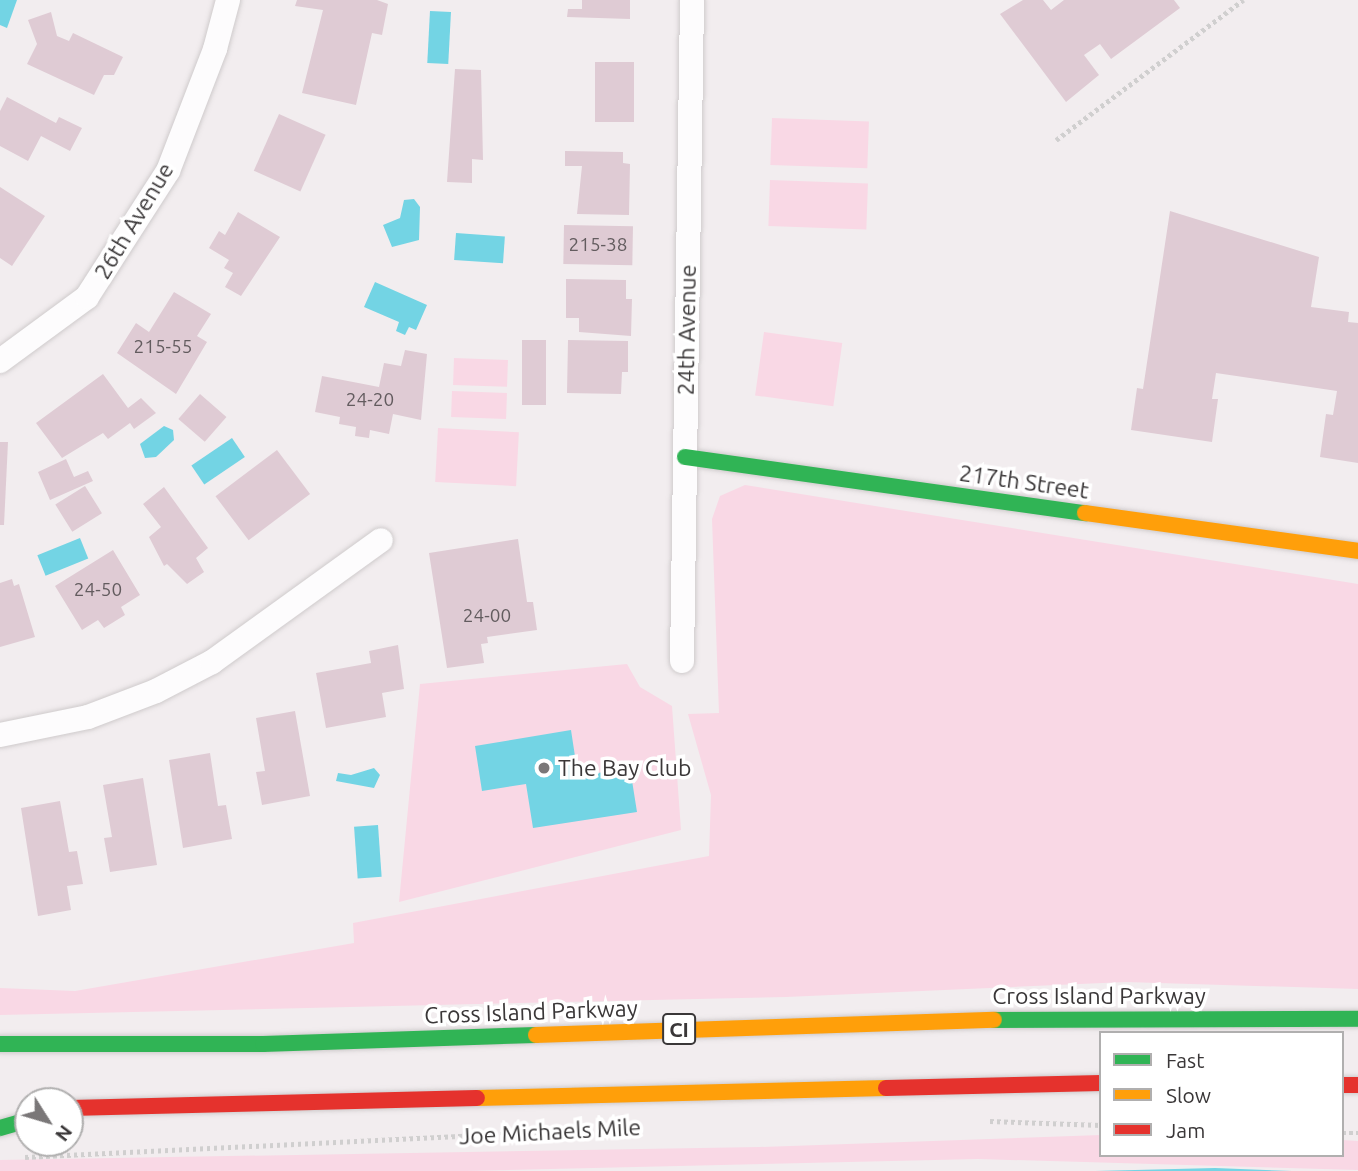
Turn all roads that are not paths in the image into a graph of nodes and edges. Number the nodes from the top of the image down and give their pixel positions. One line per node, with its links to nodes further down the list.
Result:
1 (228, 0): 3 (street, 26th Avenue)
2 (692, 0): 4 (street, 24th Avenue)
3 (0, 361)
4 (685, 457): 6 (main road, 217th Street); 7 (street, 24th Avenue)
5 (382, 540): 8 (street)
6 (1358, 551)
7 (682, 661)
8 (0, 736)
9 (1358, 1019): 10 (main road, Cross Island Parkway / CI)
10 (0, 1044)
11 (1099, 1083): 14 (main road)
12 (9, 1105): 13 (main road)
13 (14, 1105)
14 (84, 1108)

